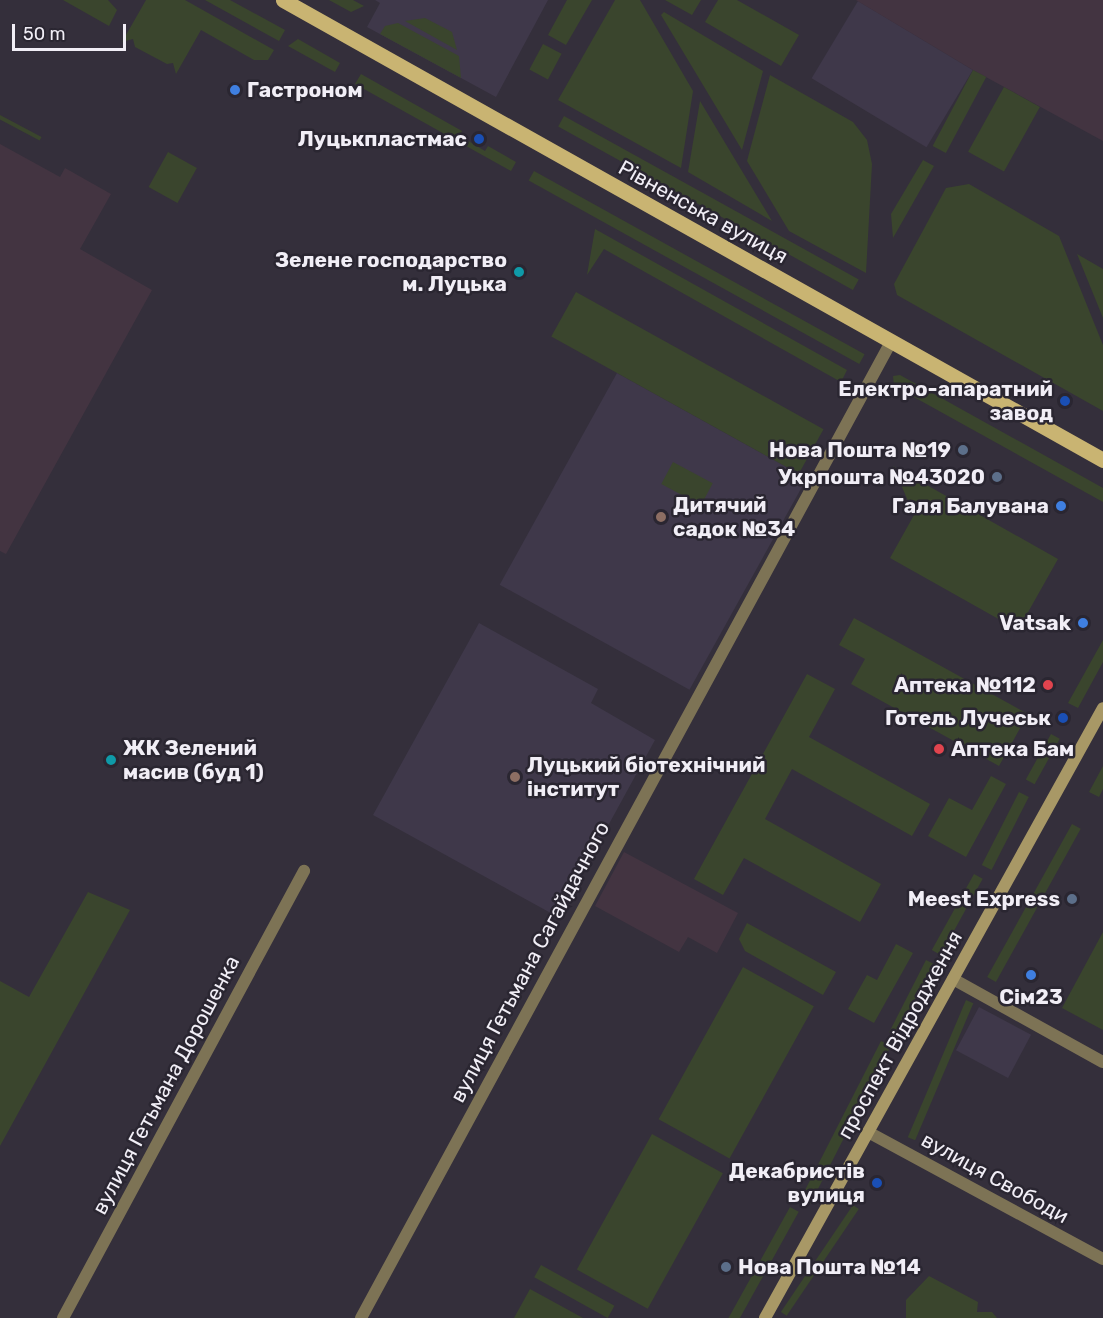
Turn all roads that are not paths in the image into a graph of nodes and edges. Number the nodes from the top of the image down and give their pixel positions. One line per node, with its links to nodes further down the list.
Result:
1 (283, 0): 2 (main road, Рівненська вулиця)
2 (891, 342): 3 (main road, Рівненська вулиця); 11 (street, вулиця Гетьмана Сагайдачного)
3 (1103, 460)
4 (1103, 708): 6 (main road, проспект Відродження)
5 (304, 871): 10 (street, вулиця Гетьмана Дорошенка)
6 (953, 979): 7 (street); 8 (main road, проспект Відродження)
7 (1103, 1062)
8 (868, 1132): 9 (street, вулиця Свободи); 12 (main road, проспект Відродження)
9 (1103, 1259)
10 (63, 1318)
11 (361, 1318)
12 (765, 1318)

